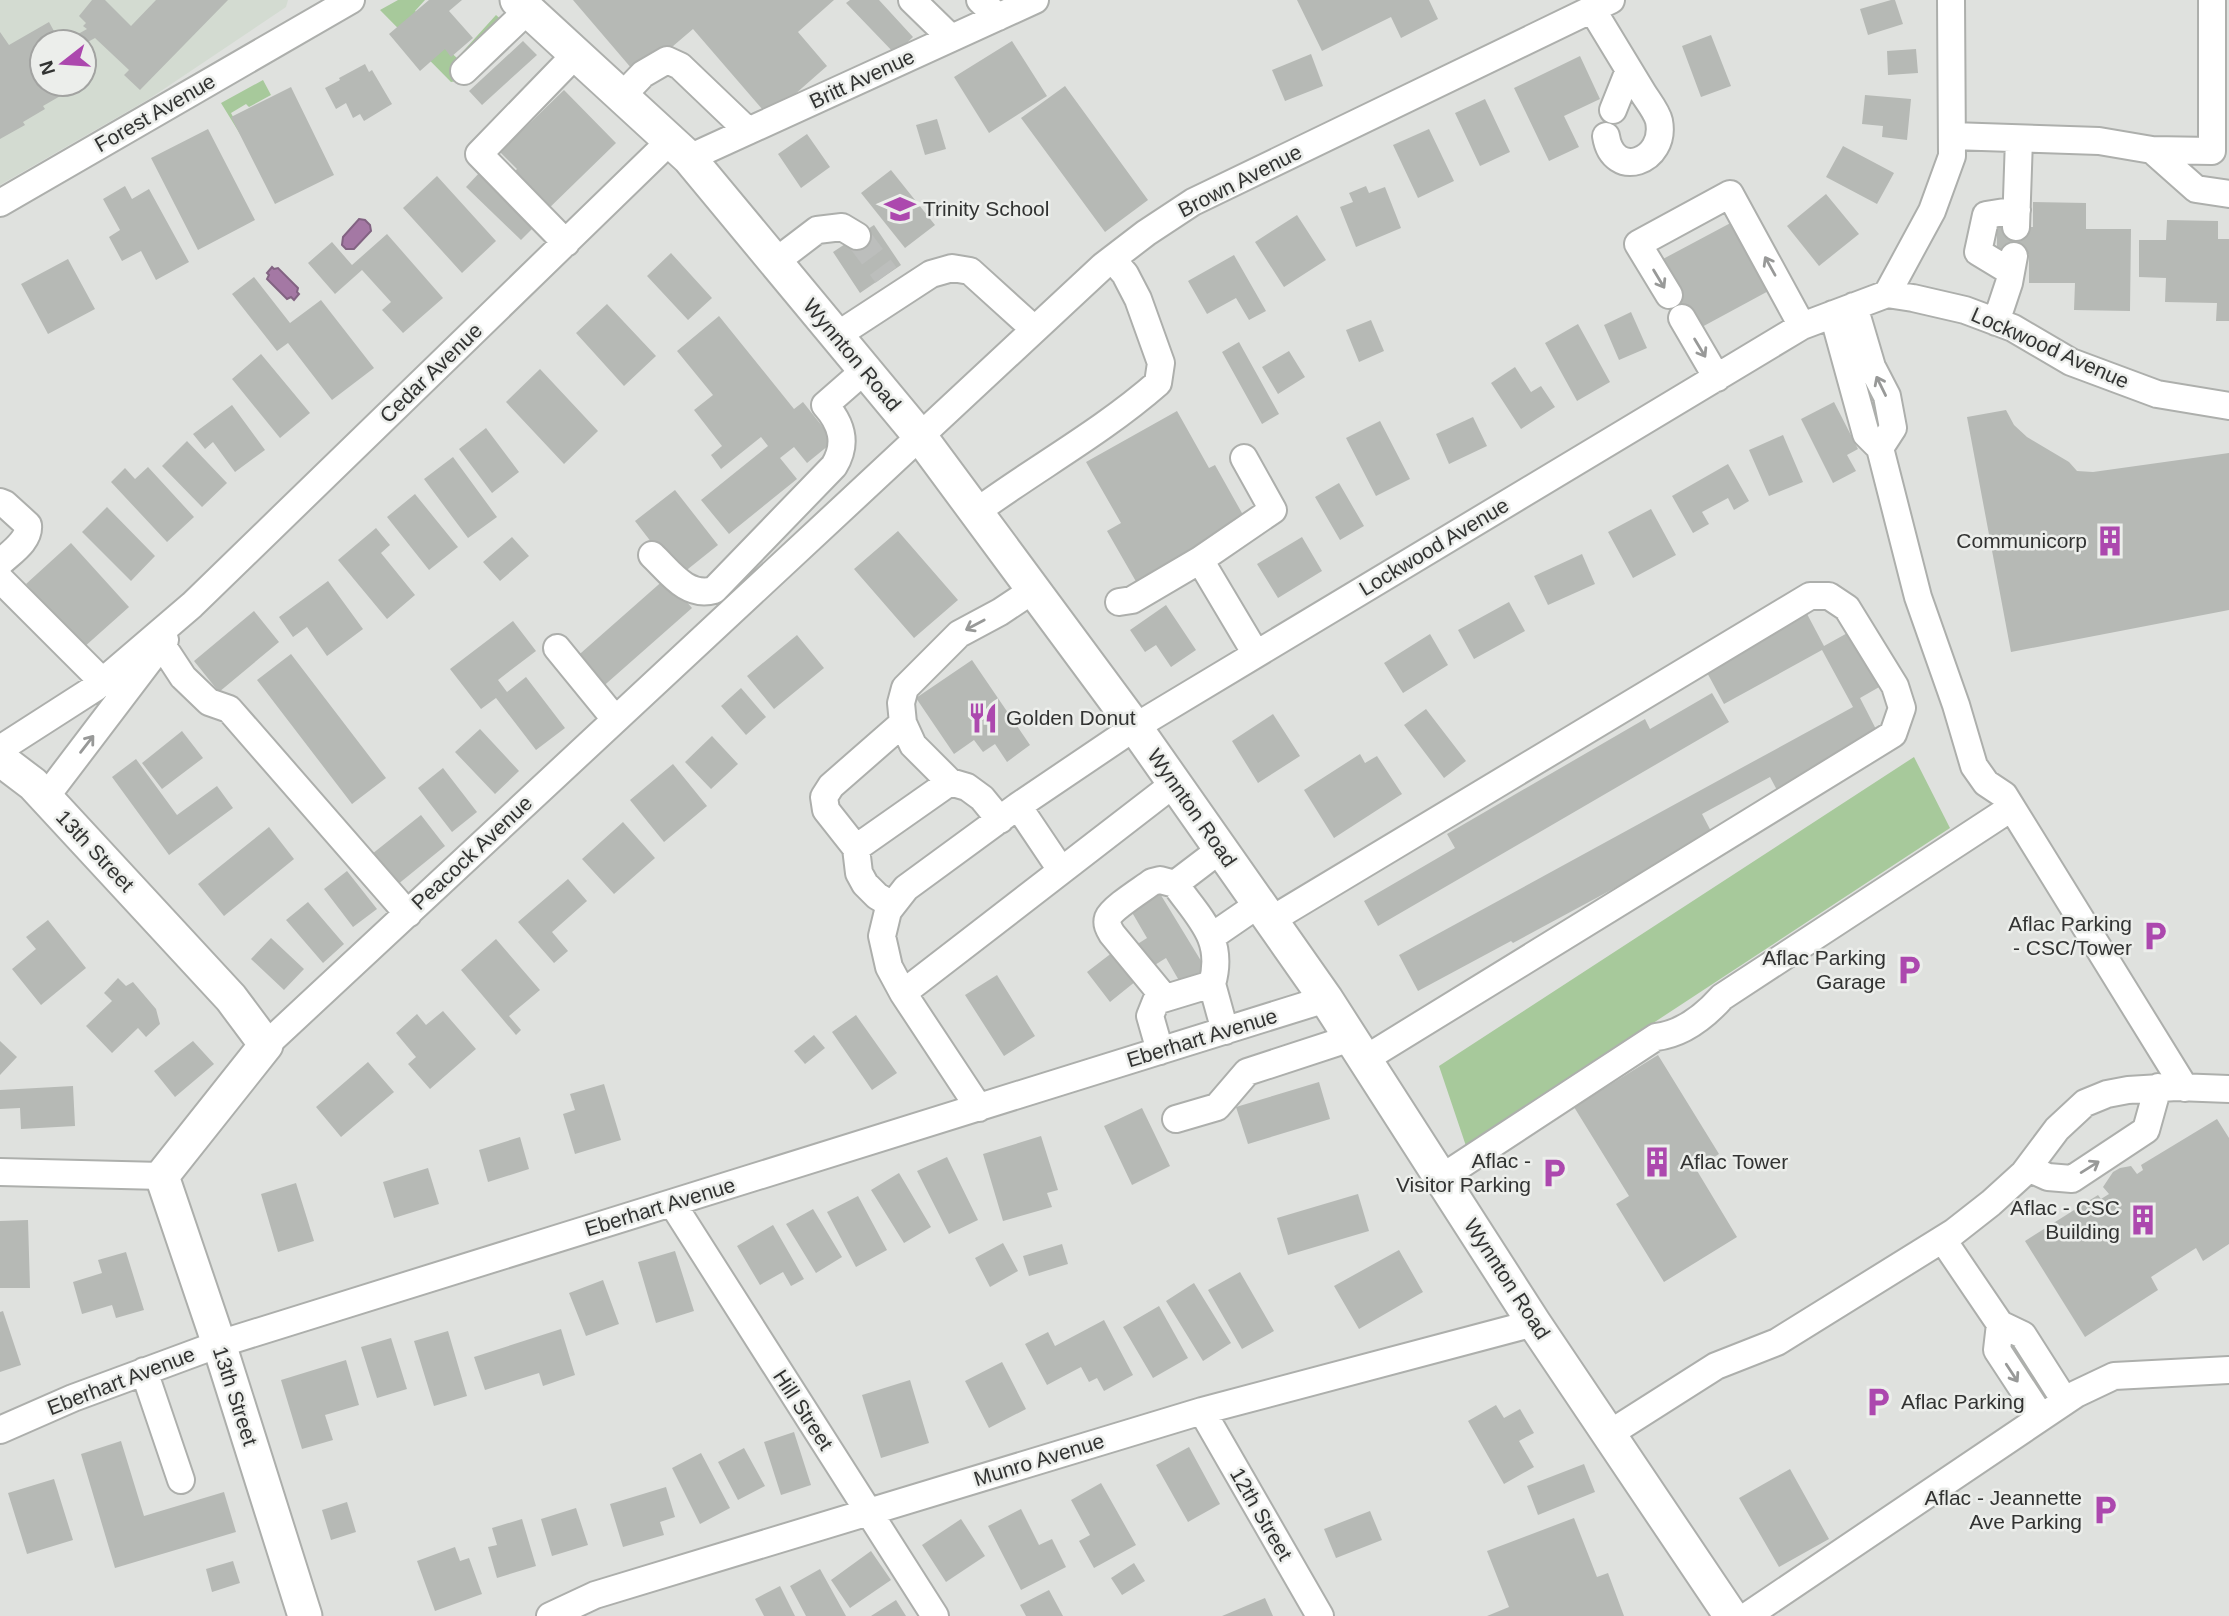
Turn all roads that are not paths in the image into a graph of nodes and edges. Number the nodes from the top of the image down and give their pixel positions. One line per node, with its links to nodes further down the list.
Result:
1 (323, 0): 10 (street, Forest Avenue)
2 (351, 0): 10 (street, Forest Avenue)
3 (912, 0): 11 (street)
4 (1035, 0): 9 (street, Britt Avenue)
5 (1951, 0): 19 (street)
6 (2212, 0): 23 (street)
7 (523, 5): 12 (main road, Wynnton Road); 14 (street)
8 (1601, 5): 13 (street); 28 (street, Brown Avenue)
9 (989, 9): 11 (street, Britt Avenue)
10 (309, 23): 25 (street, Forest Avenue)
11 (951, 38): 17 (street, Britt Avenue)
12 (576, 54): 15 (main road, Wynnton Road); 27 (street)
13 (1629, 70): 16 (street); 18 (street)
14 (464, 71)
15 (622, 96): 17 (street); 21 (main road, Wynnton Road)
16 (1613, 110)
17 (748, 131): 21 (street, Britt Avenue)
18 (1606, 136)
19 (1952, 136): 20 (street); 30 (street)
20 (2019, 139): 22 (street); 32 (street)
21 (679, 150): 27 (street, Cedar Avenue); 29 (main road, Wynnton Road)
22 (2152, 150): 23 (street); 24 (street)
23 (2220, 151)
24 (2229, 194)
25 (0, 203)
26 (857, 236): 29 (street)
27 (566, 243): 49 (street, Cedar Avenue)
28 (1112, 259): 34 (street, Brown Avenue); 42 (street)
29 (775, 262): 35 (main road, Wynnton Road)
30 (1887, 294): 31 (street, Lockwood Avenue); 32 (street, Lockwood Avenue)
31 (1843, 310): 33 (street, Lockwood Avenue); 62 (street)
32 (1996, 322): 38 (street, Lockwood Avenue)
33 (1802, 326): 37 (street, Lockwood Avenue); 37 (street, one-way to 37)
34 (1034, 329): 35 (street); 39 (street, Brown Avenue)
35 (836, 336): 36 (main road, Wynnton Road)
36 (864, 370): 39 (main road, Wynnton Road); 43 (street)
37 (1717, 377): 52 (street, Lockwood Avenue)
38 (2229, 407)
39 (919, 435): 42 (main road, Wynnton Road); 54 (street, Peacock Avenue)
40 (1244, 458): 44 (street)
41 (0, 502): 45 (street)
42 (976, 512): 47 (main road, Wynnton Road)
43 (652, 555)
44 (1200, 560): 48 (street); 52 (street)
45 (0, 564)
46 (0, 579): 53 (street)
47 (1033, 590): 55 (street, one-way to 55); 56 (main road, Wynnton Road)
48 (1119, 602)
49 (192, 605): 50 (street); 53 (street)
50 (162, 645): 61 (street, one-way to 50); 70 (street)
51 (557, 648): 54 (street)
52 (1256, 654): 56 (street, Lockwood Avenue)
53 (103, 682): 57 (street)
54 (615, 719): 70 (street, Peacock Avenue)
55 (903, 723): 59 (street); 64 (street)
56 (1135, 727): 60 (main road, Wynnton Road); 63 (street, Lockwood Avenue)
57 (0, 749)
58 (0, 759): 61 (main road, 13th Street)
59 (950, 782): 63 (street); 64 (street)
60 (1175, 783): 65 (main road, Wynnton Road); 66 (street)
61 (45, 797): 77 (main road, 13th Street)
62 (2011, 807): 81 (street); 88 (street)
63 (1009, 813): 66 (street); 68 (street, Lockwood Avenue)
64 (856, 848): 68 (street)
65 (1221, 849): 67 (street); 69 (main road, Wynnton Road)
66 (1061, 870): 73 (street)
67 (1175, 884): 71 (street); 74 (street)
68 (892, 905): 73 (street, Lockwood Avenue)
69 (1265, 912): 71 (street); 75 (main road, Wynnton Road); 78 (street)
70 (408, 914): 77 (street, Peacock Avenue)
71 (1211, 937): 72 (street)
72 (1212, 984): 74 (street); 76 (street)
73 (903, 993): 83 (street, Lockwood Avenue)
74 (1164, 997): 79 (street)
75 (1326, 999): 76 (street, Eberhart Avenue); 78 (main road, Wynnton Road)
76 (1225, 1031): 79 (street, Eberhart Avenue)
77 (266, 1045): 87 (main road, Peacock Avenue)
78 (1358, 1048): 84 (street); 88 (main road, Wynnton Road)
79 (1160, 1051): 83 (street, Eberhart Avenue)
80 (2158, 1087): 81 (street); 85 (street); 85 (street, one-way to 80)
81 (2185, 1088): 82 (street)
82 (2229, 1088)
83 (979, 1108): 89 (street, Eberhart Avenue)
84 (1176, 1119)
85 (2028, 1168): 90 (street)
86 (0, 1172): 87 (street)
87 (162, 1176): 93 (main road, 13th Street)
88 (1441, 1178): 91 (main road, Wynnton Road)
89 (672, 1203): 93 (street, Eberhart Avenue); 102 (street, Hill Street)
90 (1943, 1240): 92 (street); 100 (street)
91 (1534, 1323): 97 (street, Munro Avenue); 100 (main road, Wynnton Road)
92 (2000, 1324): 96 (street); 98 (street, one-way to 98)
93 (219, 1344): 95 (street, Eberhart Avenue); 103 (main road, 13th Street)
94 (2229, 1370): 96 (street)
95 (144, 1371): 99 (street, Eberhart Avenue); 101 (street)
96 (2065, 1401): 98 (street)
97 (1202, 1411): 102 (street, Munro Avenue); 106 (street, 12th Street)
98 (2041, 1417): 108 (street)
99 (0, 1430)
100 (1609, 1434): 107 (main road, Wynnton Road)
101 (181, 1480)
102 (868, 1511): 104 (street, Munro Avenue); 105 (street, Hill Street)
103 (305, 1616)
104 (550, 1616)
105 (935, 1616)
106 (1320, 1616)
107 (1731, 1616)
108 (1746, 1616)

